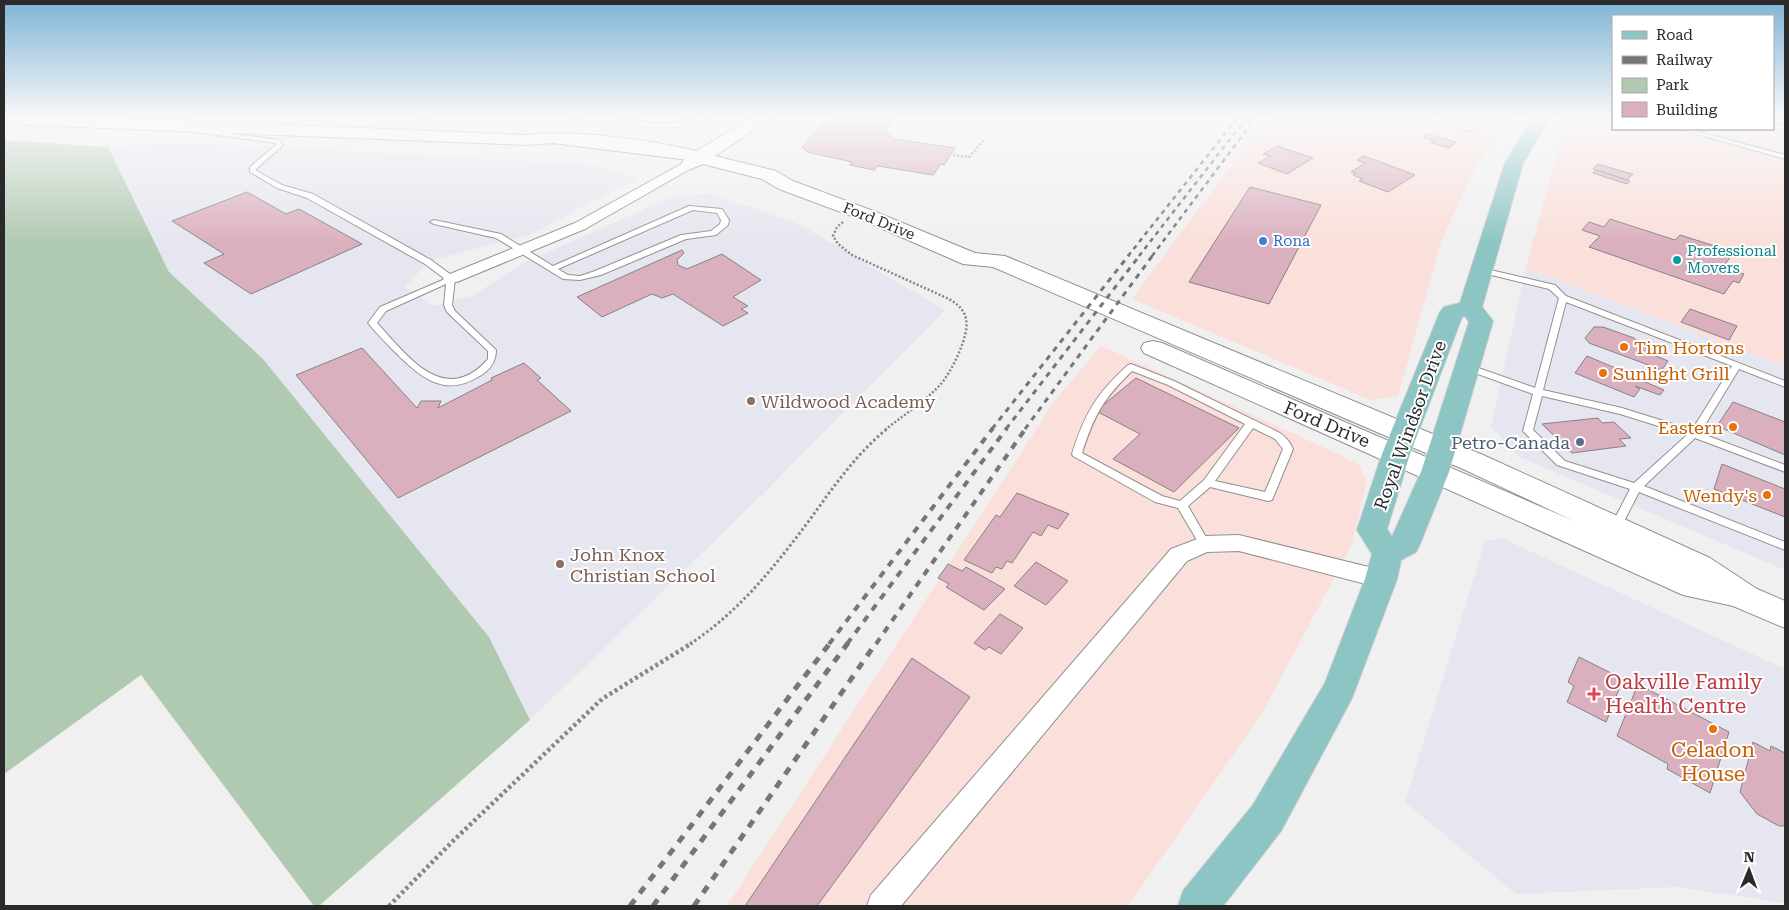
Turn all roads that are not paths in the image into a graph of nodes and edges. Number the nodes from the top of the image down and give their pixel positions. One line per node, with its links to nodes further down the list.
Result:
1 (264, 158): 10 (lane)
2 (650, 158): 5 (main road, Ford Drive)
3 (698, 158): 5 (main road)
4 (1516, 158): 9 (main road)
5 (692, 162): 7 (street); 19 (main road, Ford Drive)
6 (434, 222): 7 (lane)
7 (523, 250): 8 (lane); 10 (street)
8 (552, 269): 8 (lane)
9 (1482, 270): 11 (lane); 12 (main road)
10 (451, 279): 10 (lane)
11 (1563, 298): 13 (lane); 16 (lane)
12 (1470, 308): 14 (main road, Royal Windsor Drive); 19 (main road, Royal Windsor Drive)
13 (1737, 365): 15 (lane); 18 (lane)
14 (1467, 367): 16 (lane); 20 (main road, Royal Windsor Drive)
15 (1785, 384)
16 (1538, 392): 18 (lane); 23 (lane)
17 (1251, 423): 22 (lane); 22 (lane); 24 (lane)
18 (1694, 434): 21 (lane); 23 (lane)
19 (1401, 443): 20 (main road, Ford Drive); 28 (main road, Royal Windsor Drive)
20 (1438, 461): 25 (main road, Ford Drive); 28 (main road, Royal Windsor Drive); 29 (main road, Ford Drive)
21 (1785, 470)
22 (1208, 482): 24 (lane)
23 (1636, 488): 25 (lane); 27 (lane)
24 (1182, 505): 26 (lane)
25 (1615, 528): 29 (main road, Ford Drive)
26 (1205, 544): 28 (street); 31 (street)
27 (1785, 546)
28 (1384, 566): 32 (main road)
29 (1746, 598): 30 (main road, Ford Drive)
30 (1785, 615)
31 (882, 906)
32 (1198, 906)

